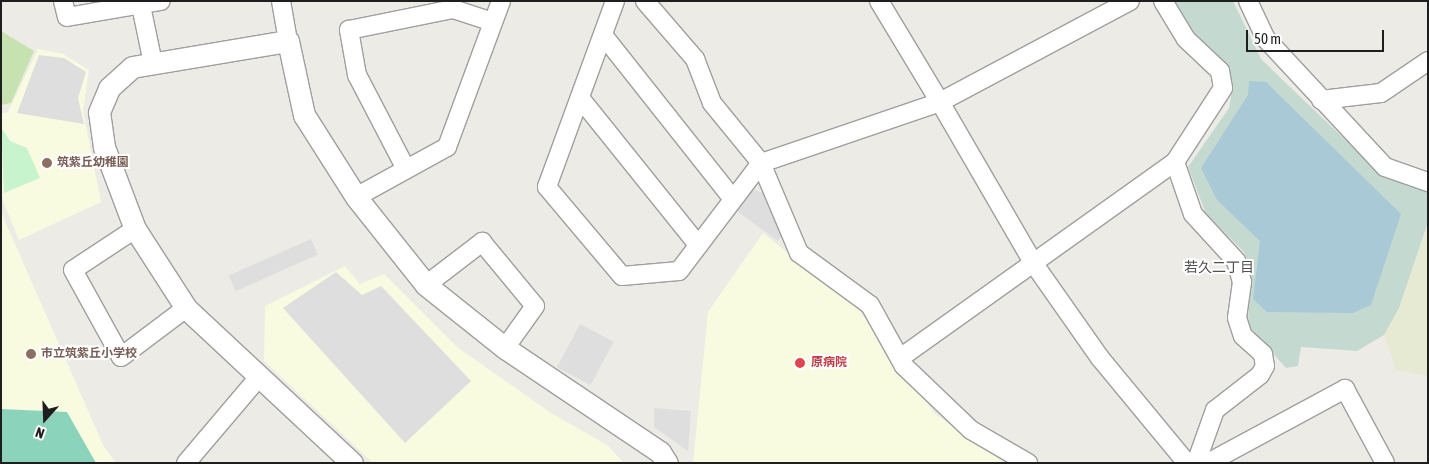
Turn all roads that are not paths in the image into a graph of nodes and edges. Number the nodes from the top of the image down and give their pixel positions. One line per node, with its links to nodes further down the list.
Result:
1 (63, 1): 10 (street)
2 (161, 1): 10 (street)
3 (281, 1): 14 (street)
4 (501, 1): 12 (street)
5 (615, 1): 13 (street)
6 (879, 1): 19 (street)
7 (1130, 1): 19 (street)
8 (1163, 1): 20 (street)
9 (1248, 1): 18 (street)
10 (141, 3): 16 (street)
11 (650, 3): 21 (street)
12 (493, 22): 22 (street); 22 (street)
13 (603, 34): 17 (street); 25 (street)
14 (288, 41): 16 (street); 24 (street)
15 (1428, 61): 18 (street)
16 (153, 63): 26 (street)
17 (580, 98): 27 (street); 27 (street)
18 (1321, 100): 23 (street)
19 (940, 102): 21 (street); 28 (street)
20 (1175, 162): 28 (street); 39 (street)
21 (761, 163): 25 (street); 32 (street)
22 (406, 169): 24 (street)
23 (1428, 182)
24 (356, 197): 29 (street)
25 (733, 199): 27 (street)
26 (135, 229): 30 (street); 30 (street)
27 (698, 245)
28 (1034, 264): 32 (street); 38 (street)
29 (426, 285): 31 (street); 31 (street)
30 (186, 308): 33 (street)
31 (504, 348): 36 (street)
32 (900, 358): 37 (street)
33 (258, 378): 34 (street); 35 (street)
34 (186, 463)
35 (352, 463)
36 (667, 463)
37 (1028, 463)
38 (1187, 463)
39 (1196, 463)
40 (1208, 463): 41 (street)
41 (1385, 463)

